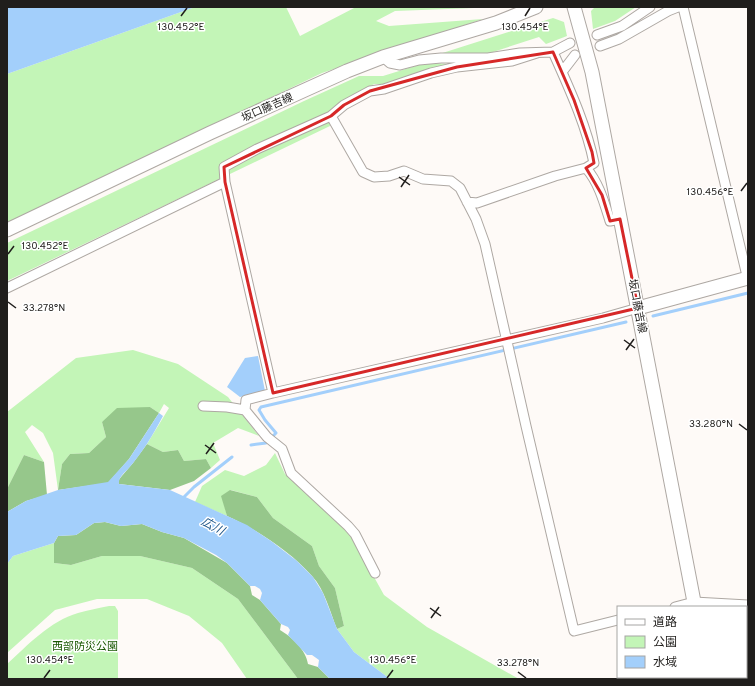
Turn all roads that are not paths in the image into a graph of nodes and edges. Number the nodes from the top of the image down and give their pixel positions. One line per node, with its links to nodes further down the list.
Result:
1 (536, 7): 12 (main road, 坂口藤吉線)
2 (574, 7): 18 (main road, 坂口藤吉線)
3 (650, 7): 6 (street)
4 (678, 7): 8 (street)
5 (683, 7): 20 (street)
6 (597, 35)
7 (570, 43): 9 (street)
8 (600, 46)
9 (553, 52): 10 (street); 13 (street)
10 (537, 53): 12 (street); 14 (street)
11 (575, 55): 13 (street)
12 (383, 57): 19 (main road, 坂口藤吉線)
13 (562, 72): 15 (street)
14 (331, 116): 16 (street); 17 (street)
15 (586, 168): 17 (street); 18 (street)
16 (225, 182): 21 (street); 24 (street)
17 (467, 202): 23 (street)
18 (620, 219): 22 (main road, 坂口藤吉線)
19 (7, 230)
20 (748, 279): 22 (main road)
21 (7, 288)
22 (638, 308): 23 (street); 28 (main road, 坂口藤吉線)
23 (507, 342): 24 (street); 31 (street)
24 (273, 394): 26 (street)
25 (203, 406): 26 (street)
26 (245, 410): 27 (street)
27 (375, 573)
28 (695, 605): 29 (street); 30 (street)
29 (748, 605)
30 (685, 606)
31 (617, 620)

